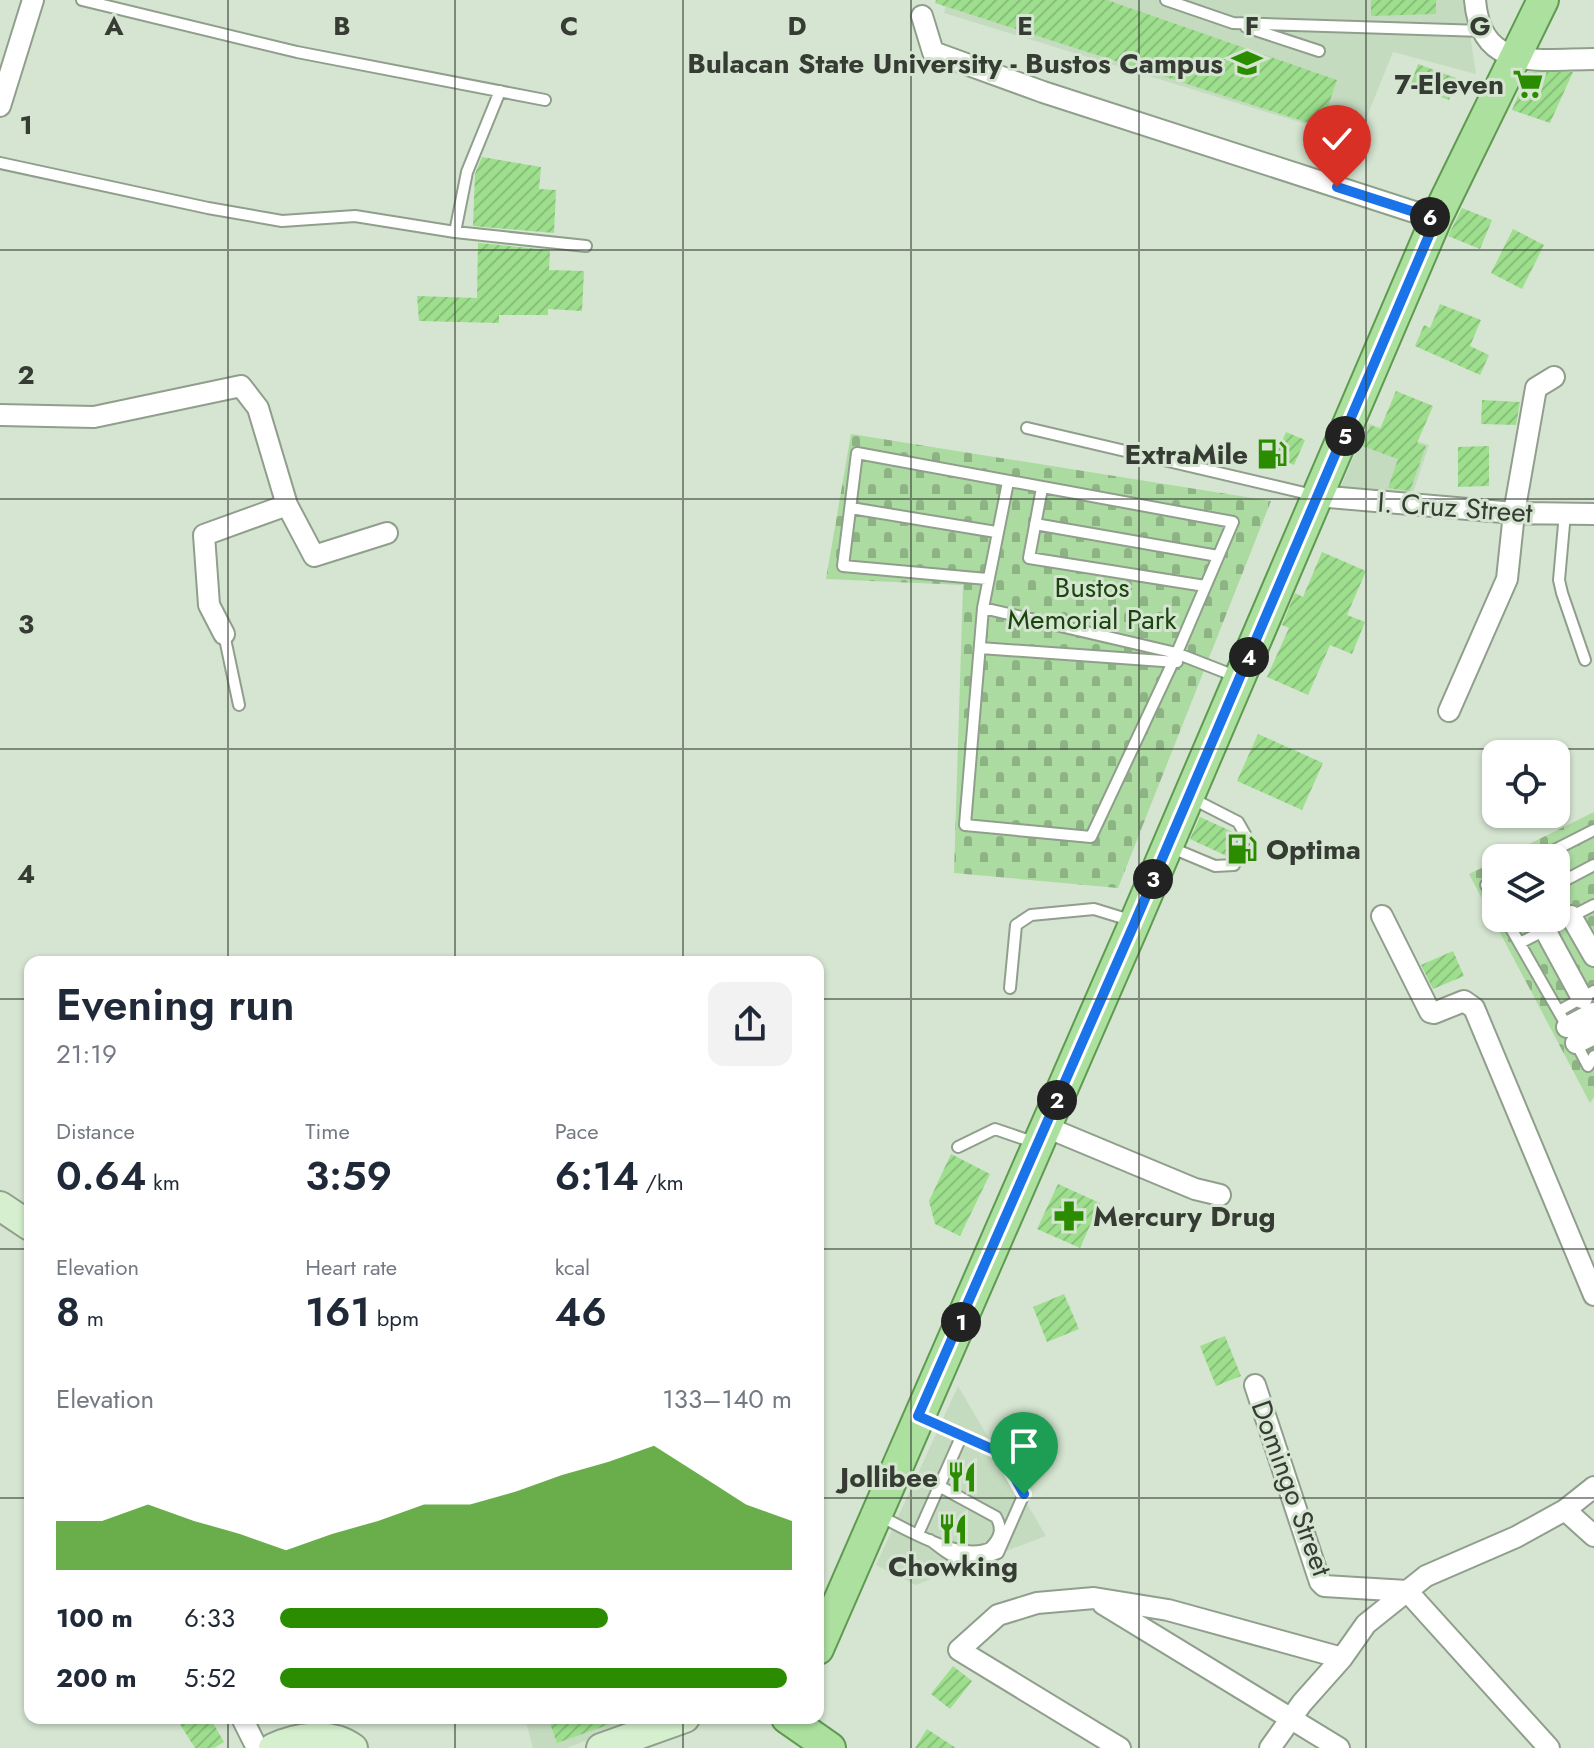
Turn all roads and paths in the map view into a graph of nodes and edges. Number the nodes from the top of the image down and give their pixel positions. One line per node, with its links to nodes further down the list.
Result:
1 (33, 0): 14 (street)
2 (82, 0): 12 (lane)
3 (1166, 0): 7 (lane)
4 (1475, 0): 8 (street)
5 (1543, 0): 10 (main road)
6 (922, 16): 16 (street)
7 (1233, 23): 8 (lane); 9 (lane)
8 (1483, 31): 10 (street)
9 (1319, 51)
10 (1515, 59): 11 (street); 16 (main road)
11 (1594, 59)
12 (500, 91): 13 (lane); 17 (lane)
13 (545, 100)
14 (0, 106)
15 (0, 163): 17 (lane)
16 (1436, 219): 24 (main road)
17 (455, 232): 18 (lane)
18 (586, 246)
19 (1554, 377): 27 (street)
20 (0, 415): 25 (street)
21 (1027, 428): 24 (lane)
22 (1008, 482): 23 (lane); 26 (lane); 31 (lane)
23 (1042, 488): 30 (lane); 33 (lane)
24 (1317, 496): 27 (street, I. Cruz Street); 41 (main road)
25 (287, 505): 32 (street); 37 (street)
26 (851, 508): 31 (lane); 34 (lane)
27 (1514, 513): 28 (street, I. Cruz Street); 43 (street)
28 (1565, 513): 29 (street, I. Cruz Street); 40 (lane)
29 (1594, 514)
30 (1035, 524): 33 (lane); 35 (lane)
31 (996, 532): 34 (lane)
32 (387, 533)
33 (1218, 556): 35 (lane)
34 (987, 579): 36 (lane)
35 (1205, 586): 39 (lane)
36 (983, 608): 38 (lane); 39 (lane)
37 (224, 634): 42 (lane)
38 (980, 648): 39 (lane); 39 (lane)
39 (1174, 658): 41 (lane)
40 (1585, 660)
41 (1238, 678): 44 (main road)
42 (239, 705)
43 (1449, 711)
44 (1188, 796): 47 (main road); 47 (lane)
45 (1594, 830): 46 (lane)
46 (1566, 844)
47 (1166, 846): 53 (main road)
48 (1594, 865): 49 (lane)
49 (1570, 878)
50 (1594, 905): 52 (lane)
51 (1382, 916): 68 (street)
52 (1571, 916): 58 (street)
53 (1135, 922): 59 (lane); 63 (main road)
54 (1513, 932): 57 (lane)
55 (1541, 932): 57 (lane)
56 (1546, 932): 60 (street)
57 (1520, 943): 61 (lane)
58 (1594, 956)
59 (1010, 988)
60 (1590, 1000): 61 (street)
61 (1574, 1029): 62 (lane)
62 (1594, 1056)
63 (1042, 1135): 64 (lane); 65 (street); 70 (main road)
64 (958, 1147)
65 (1220, 1195)
66 (0, 1206): 67 (main road)
67 (24, 1222)
68 (1594, 1295)
69 (1255, 1385): 79 (street, Domingo Street)
70 (918, 1416): 71 (lane); 75 (main road)
71 (962, 1435): 72 (lane); 78 (lane)
72 (939, 1486): 76 (lane); 78 (lane)
73 (1594, 1487): 74 (street)
74 (1565, 1510): 77 (street); 79 (street)
75 (877, 1515): 76 (lane); 81 (main road)
76 (918, 1534): 78 (lane)
77 (1594, 1536)
78 (930, 1540)
79 (1407, 1591): 82 (street); 95 (street)
80 (1094, 1598): 82 (street); 83 (street); 92 (street)
81 (824, 1635)
82 (1342, 1658): 83 (street)
83 (1291, 1718): 93 (street); 94 (street)
84 (245, 1724): 87 (street)
85 (668, 1724): 90 (main road)
86 (795, 1724): 91 (main road)
87 (257, 1748)
88 (273, 1748): 89 (main road)
89 (353, 1748)
90 (601, 1748)
91 (830, 1748)
92 (1120, 1748)
93 (1270, 1748)
94 (1339, 1748)
95 (1549, 1748)

